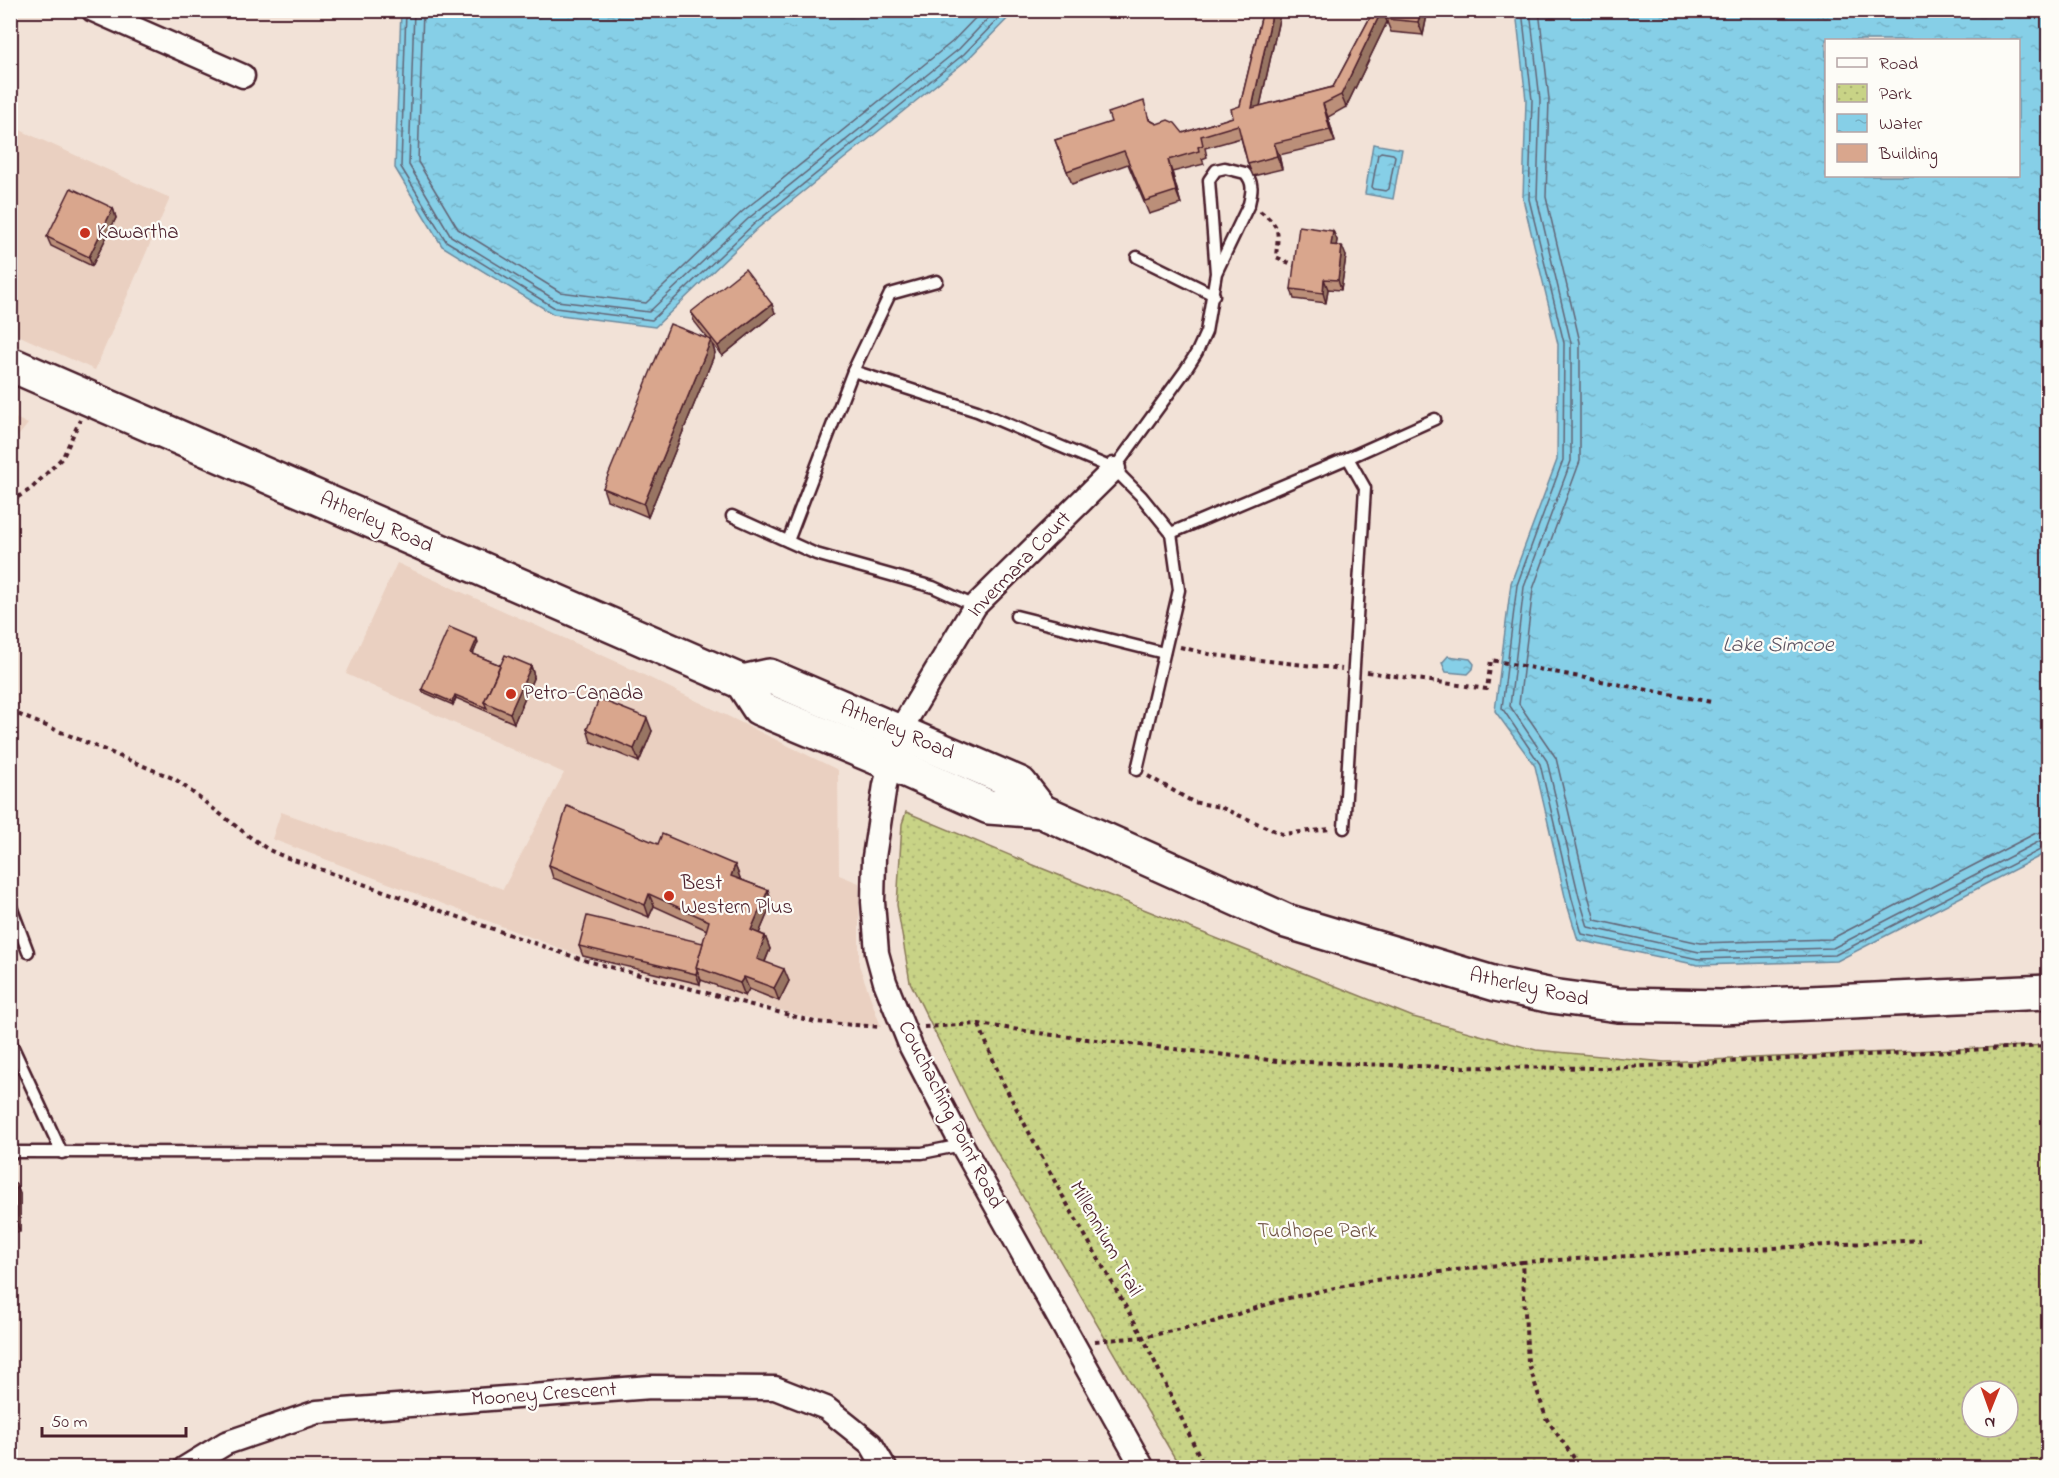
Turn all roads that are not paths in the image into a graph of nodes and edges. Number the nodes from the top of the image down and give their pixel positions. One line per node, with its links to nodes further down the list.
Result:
1 (93, 10): 2 (street)
2 (243, 76)
3 (1137, 257): 6 (lane)
4 (1216, 273): 4 (lane); 6 (lane)
5 (937, 281): 8 (lane)
6 (1214, 295): 11 (lane)
7 (10, 364): 18 (highway, Atherley Road)
8 (853, 371): 11 (lane); 14 (lane)
9 (1435, 419): 10 (lane)
10 (1348, 458): 13 (lane); 23 (lane)
11 (1114, 469): 13 (lane); 15 (street, Invermara Court)
12 (732, 516): 14 (lane)
13 (1171, 533): 17 (lane)
14 (788, 541): 15 (lane)
15 (975, 606): 19 (street, Invermara Court)
16 (1016, 616): 17 (lane)
17 (1164, 653): 21 (lane)
18 (742, 682): 19 (highway, Atherley Road); 20 (highway, Atherley Road)
19 (899, 732): 20 (street, Couchaching Point Road); 22 (highway, Atherley Road)
20 (890, 763): 22 (highway, Atherley Road); 28 (street, Couchaching Point Road)
21 (1137, 770)
22 (1041, 811): 26 (highway, Atherley Road)
23 (1344, 828)
24 (10, 904): 25 (lane)
25 (28, 952)
26 (2049, 992)
27 (10, 1041): 30 (lane)
28 (962, 1145): 30 (lane); 33 (street, Couchaching Point Road)
29 (10, 1152): 30 (lane)
30 (62, 1153)
31 (185, 1467): 32 (street, Mooney Crescent)
32 (885, 1467)
33 (1143, 1467)

